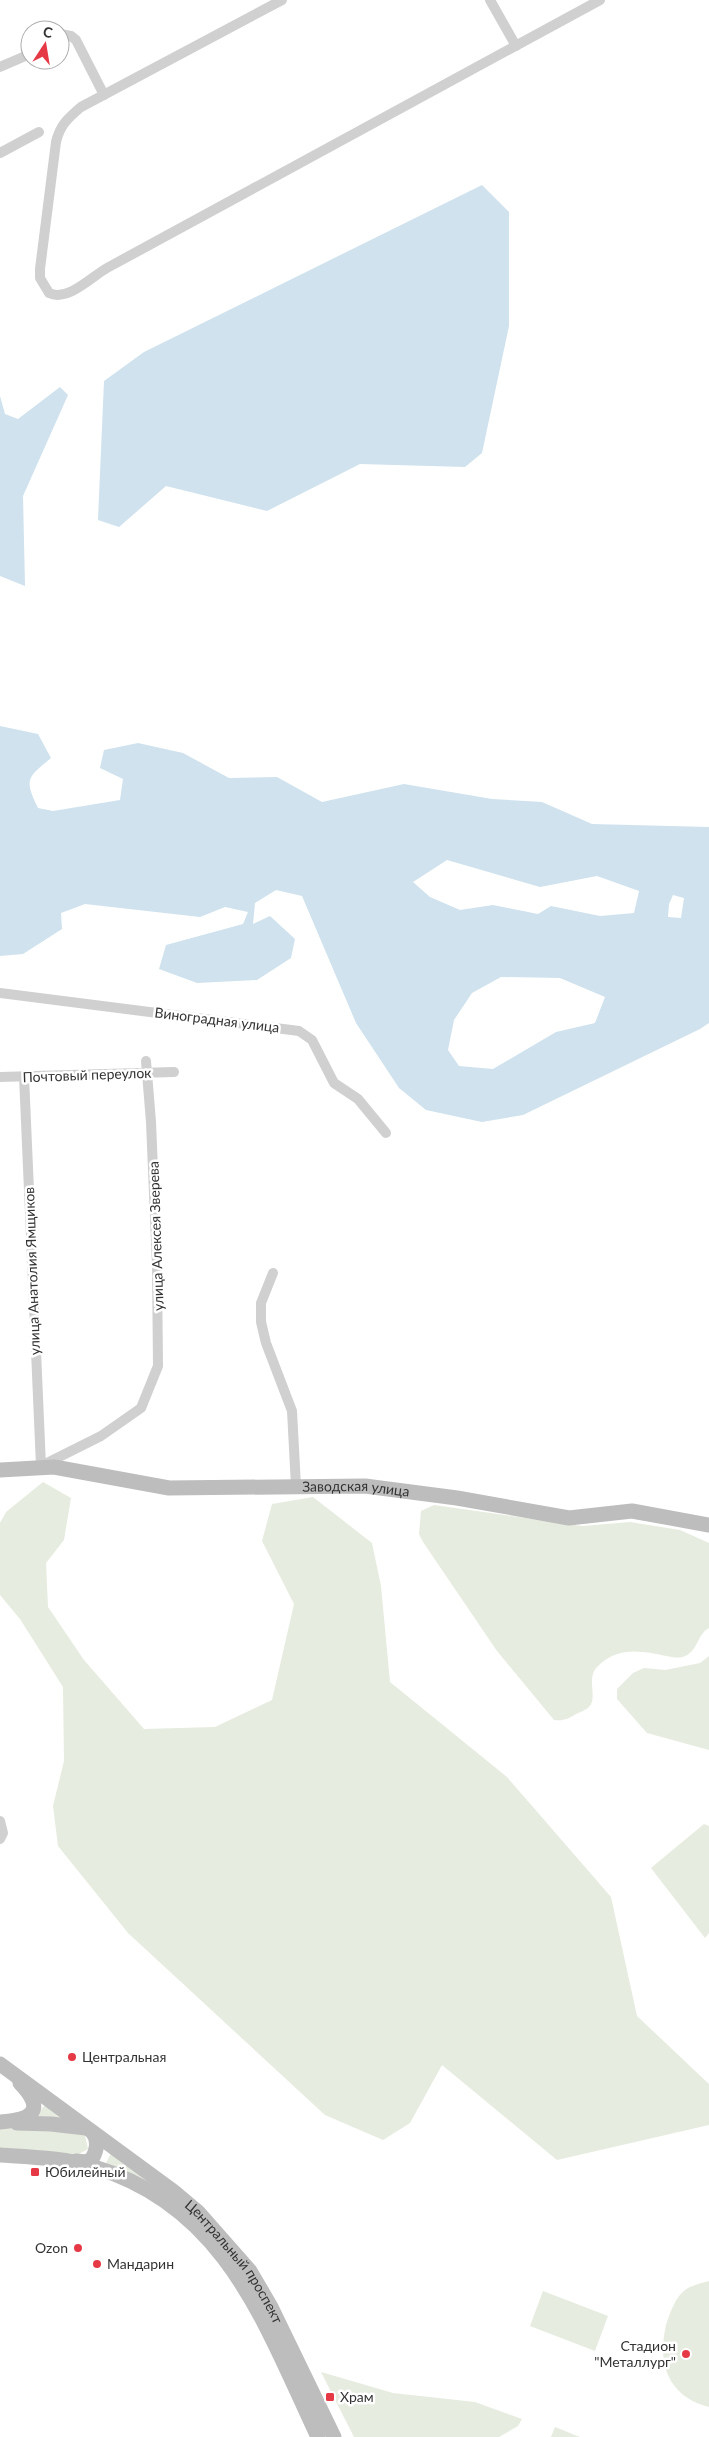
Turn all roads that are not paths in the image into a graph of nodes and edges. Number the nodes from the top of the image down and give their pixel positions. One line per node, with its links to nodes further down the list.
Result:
1 (282, 0): 8 (street)
2 (490, 0): 5 (street)
3 (600, 0): 5 (street)
4 (70, 36): 8 (street)
5 (516, 46): 8 (street)
6 (20, 58): 7 (street)
7 (0, 67)
8 (104, 95)
9 (39, 132): 10 (street)
10 (0, 153)
11 (0, 992): 17 (street, Виноградная улица)
12 (146, 1061): 14 (street, улица Алексея Зверева)
13 (174, 1072): 14 (street, Почтовый переулок)
14 (146, 1073): 15 (street, Почтовый переулок); 19 (street, улица Алексея Зверева)
15 (24, 1076): 16 (street, Почтовый переулок); 19 (street, улица Анатолия Ямщиков)
16 (0, 1077)
17 (386, 1133)
18 (274, 1273): 21 (street)
19 (41, 1466): 20 (main road, Заводская улица); 21 (main road, Заводская улица)
20 (0, 1470)
21 (296, 1486): 22 (main road, Заводская улица)
22 (709, 1525)
23 (0, 1821): 24 (street)
24 (0, 1839)
25 (2, 2065): 26 (main road); 27 (main road, Центральный проспект)
26 (0, 2123): 27 (main road)
27 (89, 2130): 29 (main road); 31 (main road, Центральный проспект)
28 (0, 2155): 29 (main road)
29 (64, 2161): 30 (main road, Центральный проспект)
30 (318, 2437)
31 (334, 2437)

